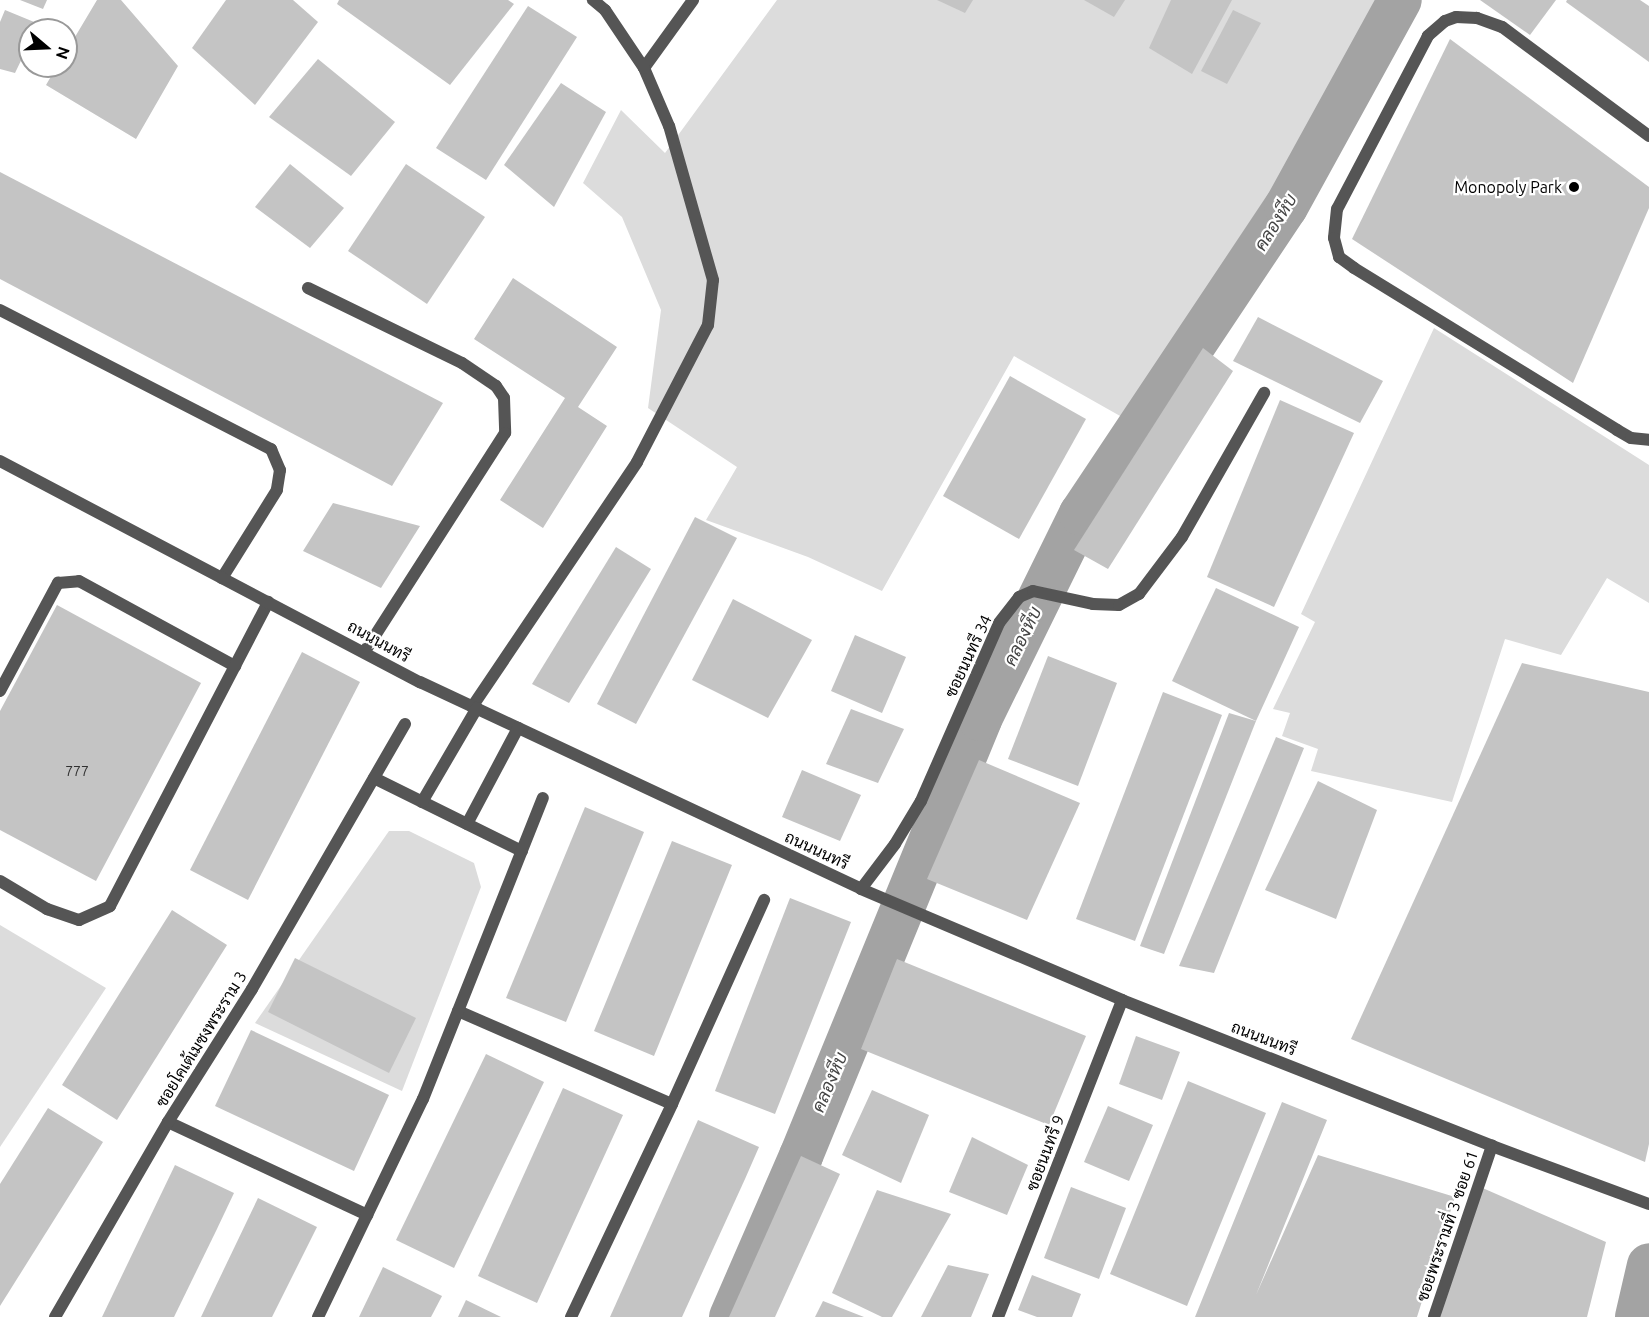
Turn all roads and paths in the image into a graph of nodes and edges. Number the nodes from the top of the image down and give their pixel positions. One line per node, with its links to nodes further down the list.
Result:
1 (593, 0): 3 (street)
2 (693, 0): 3 (street)
3 (644, 68): 15 (street)
4 (1649, 136): 8 (street)
5 (308, 288): 12 (street)
6 (0, 310): 10 (street)
7 (1264, 393): 24 (street, ซอยนนทรี 34)
8 (1649, 440)
9 (0, 461): 10 (street, ถนนนนทรี)
10 (222, 578): 11 (street, ถนนนนทรี)
11 (268, 602): 12 (street, ถนนนนทรี); 13 (street)
12 (365, 651): 15 (street, ถนนนนทรี)
13 (236, 666): 14 (street); 23 (street)
14 (0, 691)
15 (475, 708): 17 (street, ถนนนนทรี); 20 (street)
16 (405, 724): 18 (street, ซอยโคเต้เมซงพระราม 3)
17 (518, 728): 21 (street); 24 (street, ถนนนนทรี)
18 (374, 778): 20 (street); 29 (street, ซอยโคเต้เมซงพระราม 3)
19 (543, 798): 22 (street)
20 (423, 802): 21 (street)
21 (467, 824): 22 (street)
22 (522, 851): 27 (street)
23 (0, 881)
24 (861, 889): 26 (street, ถนนนนทรี)
25 (764, 900): 28 (street)
26 (1122, 1000): 30 (street, ถนนนนทรี); 36 (street, ซอยนนทรี 9)
27 (458, 1011): 28 (street); 32 (street)
28 (672, 1104): 35 (street)
29 (168, 1122): 32 (street); 33 (street, ซอยโคเต้เมซงพระราม 3)
30 (1492, 1146): 31 (street, ถนนนนทรี); 37 (street, ซอยพระรามที่ 3 ซอย 61)
31 (1648, 1204)
32 (367, 1215): 34 (street)
33 (55, 1317)
34 (318, 1317)
35 (571, 1317)
36 (998, 1317)
37 (1434, 1317)

